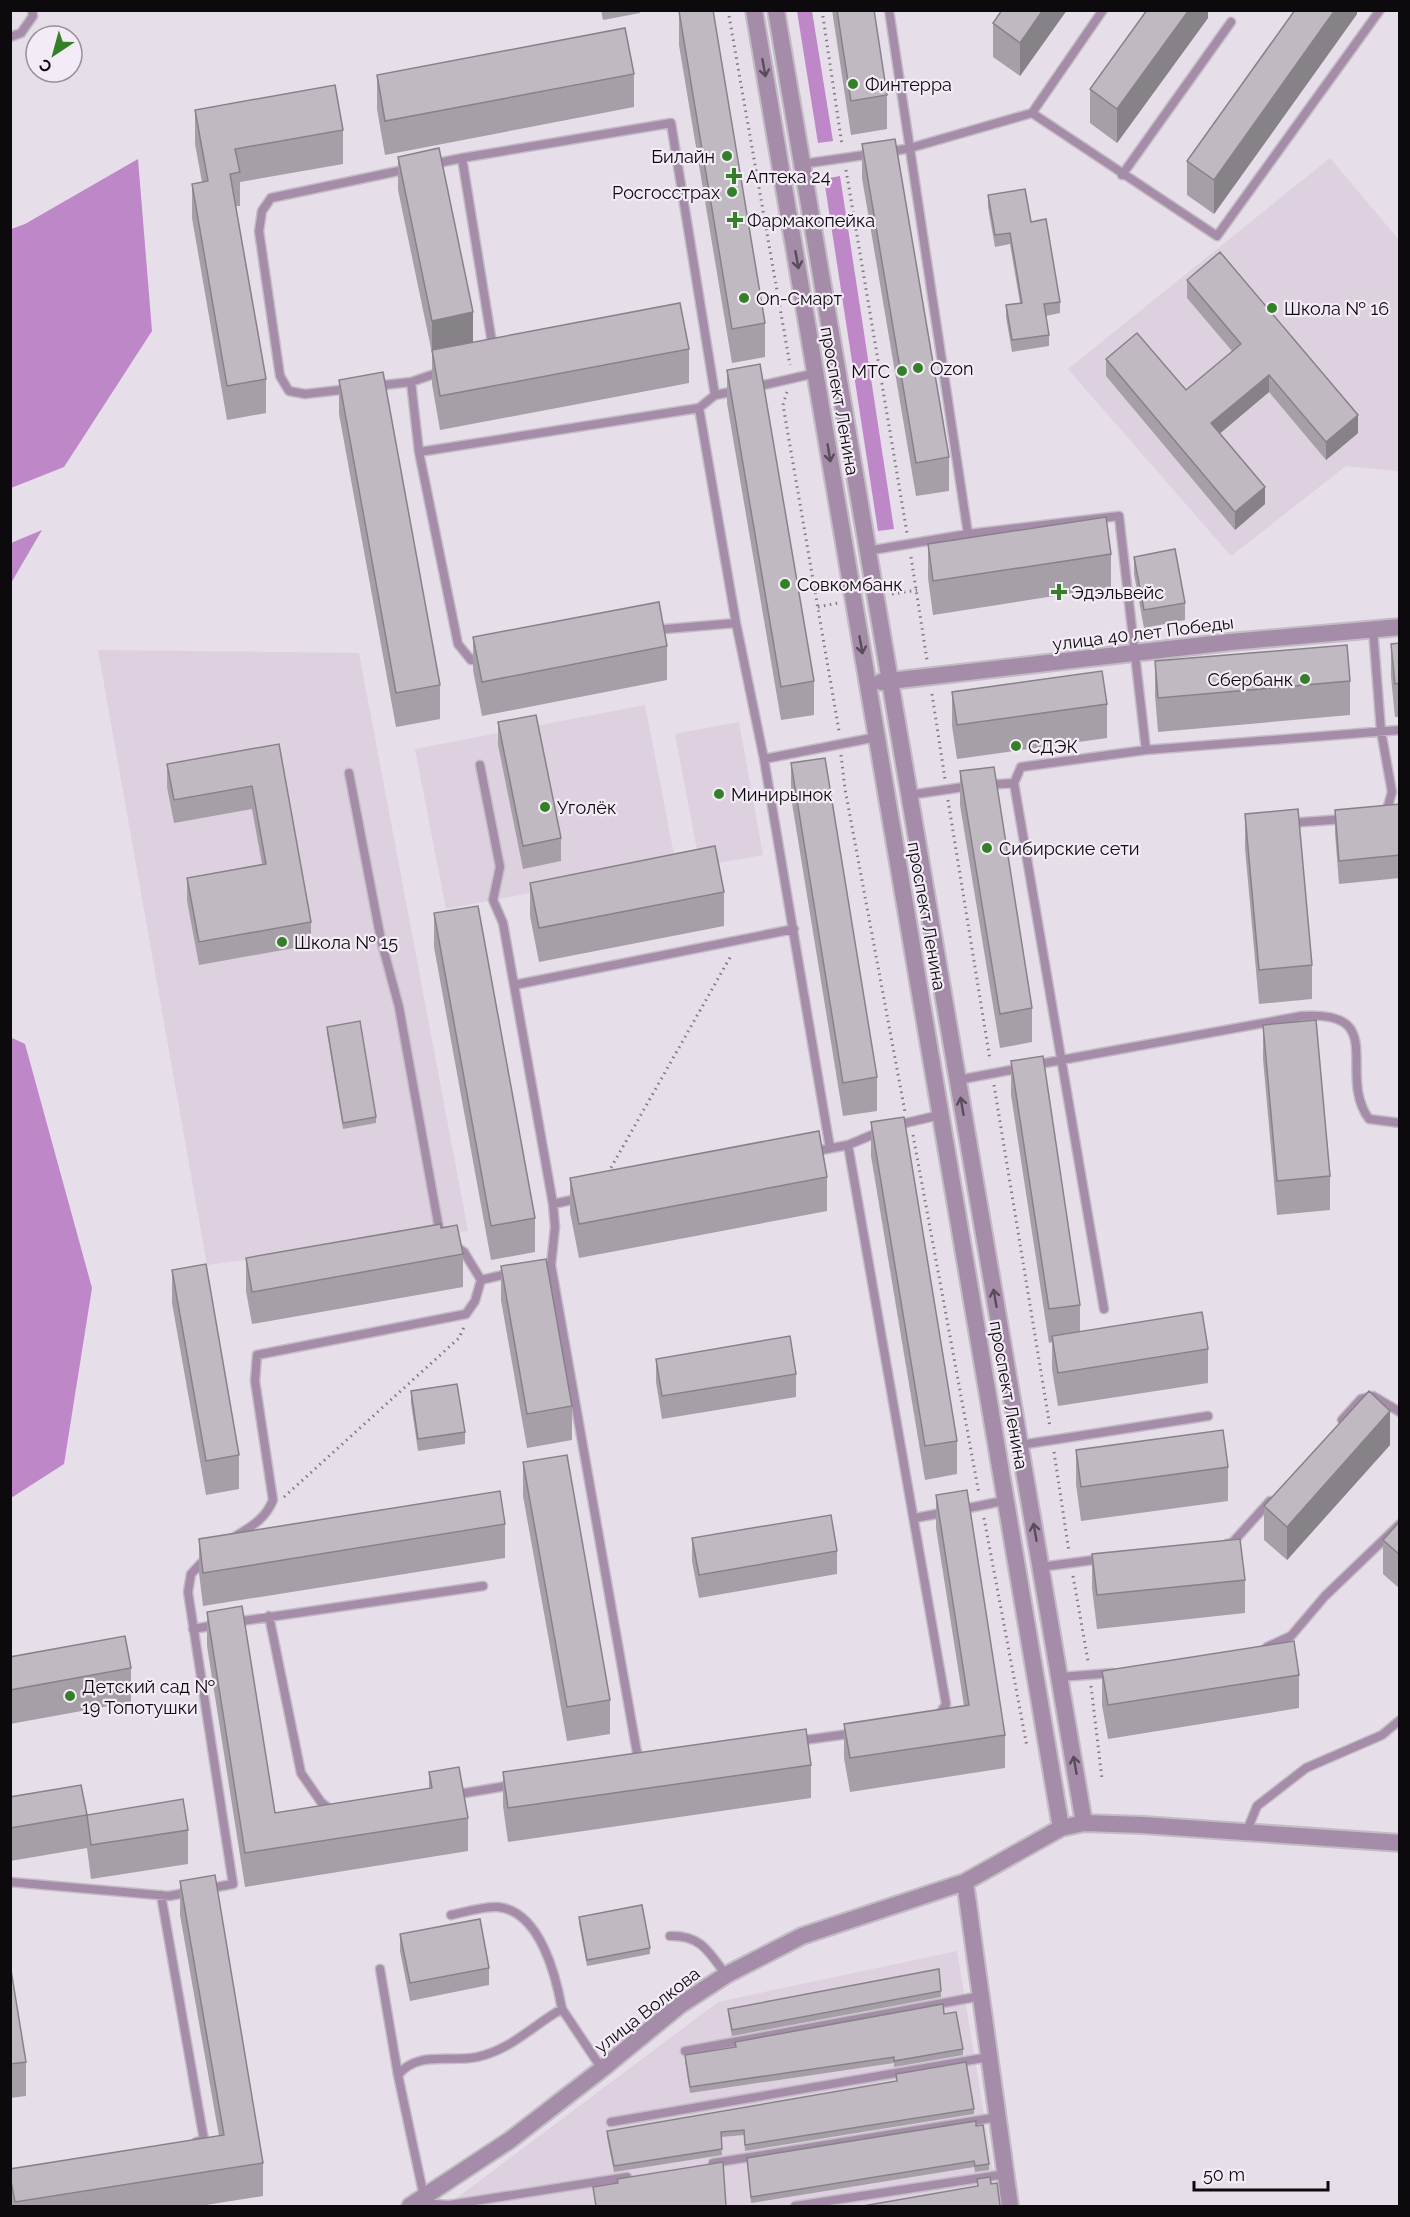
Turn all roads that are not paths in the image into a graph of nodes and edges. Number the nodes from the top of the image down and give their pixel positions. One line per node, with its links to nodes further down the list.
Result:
1 (32, 10): 8 (lane)
2 (754, 10): 18 (street, проспект Ленина, one-way to 18)
3 (776, 10): 12 (street, проспект Ленина)
4 (889, 10): 10 (lane)
5 (1103, 10): 9 (lane)
6 (1380, 10): 15 (lane)
7 (1231, 22): 15 (lane)
8 (10, 37)
9 (1032, 113): 10 (lane); 15 (lane)
10 (910, 148): 12 (lane); 23 (lane)
11 (462, 158): 13 (lane); 16 (lane); 20 (lane)
12 (801, 164): 24 (street, проспект Ленина)
13 (428, 165)
14 (417, 167): 19 (lane)
15 (1122, 175)
16 (483, 356)
17 (452, 368): 19 (lane)
18 (816, 373): 20 (lane); 32 (street, проспект Ленина, one-way to 32)
19 (411, 382): 22 (lane)
20 (715, 395): 21 (lane)
21 (699, 408): 22 (lane); 25 (lane)
22 (419, 452): 30 (lane)
23 (968, 534): 24 (lane); 29 (lane)
24 (867, 551): 31 (street, проспект Ленина)
25 (736, 623): 28 (lane); 37 (lane)
26 (1400, 627): 27 (street, улица 40 лет Победы)
27 (1373, 629): 29 (street, улица 40 лет Победы); 34 (lane)
28 (640, 632)
29 (1134, 655): 31 (street, улица 40 лет Победы); 36 (lane)
30 (494, 656)
31 (890, 681): 32 (street, улица 40 лет Победы); 42 (street, проспект Ленина)
32 (868, 684): 35 (street, проспект Ленина)
33 (1400, 730): 34 (lane)
34 (1381, 731): 36 (lane); 41 (lane)
35 (877, 737): 37 (lane); 50 (street, проспект Ленина)
36 (1146, 750): 40 (lane)
37 (764, 759): 46 (lane)
38 (480, 765): 47 (lane)
39 (349, 773): 60 (lane)
40 (1014, 783): 42 (lane); 48 (lane)
41 (1396, 792): 43 (lane)
42 (909, 795): 49 (street, проспект Ленина)
43 (1367, 817)
44 (1356, 818): 45 (lane)
45 (1273, 825)
46 (794, 929): 47 (lane); 53 (lane)
47 (514, 985): 56 (lane)
48 (1061, 1060): 49 (lane); 51 (lane); 61 (lane)
49 (958, 1080): 65 (street, проспект Ленина, one-way to 49)
50 (940, 1115): 52 (lane); 67 (street, проспект Ленина)
51 (1400, 1123)
52 (848, 1145): 53 (lane); 68 (lane)
53 (830, 1148): 54 (lane)
54 (806, 1153)
55 (596, 1195): 56 (lane)
56 (554, 1204): 57 (lane)
57 (551, 1265): 58 (lane); 86 (lane)
58 (528, 1270)
59 (516, 1272): 60 (lane)
60 (481, 1280): 70 (lane)
61 (1104, 1309)
62 (1400, 1412): 64 (lane)
63 (1208, 1416): 65 (lane)
64 (1339, 1424)
65 (1020, 1445): 74 (street, проспект Ленина, one-way to 65)
66 (1278, 1492): 71 (lane)
67 (1008, 1500): 68 (lane); 92 (street, проспект Ленина)
68 (915, 1518): 82 (lane)
69 (1400, 1524): 78 (lane)
70 (222, 1545)
71 (1220, 1545)
72 (213, 1551): 77 (lane)
73 (1116, 1557): 74 (lane)
74 (1041, 1567): 80 (street, проспект Ленина)
75 (483, 1586): 76 (lane)
76 (269, 1616): 77 (lane); 90 (lane)
77 (193, 1629): 97 (lane)
78 (1254, 1653)
79 (1123, 1672): 80 (lane)
80 (1059, 1677): 91 (street, проспект Ленина, one-way to 80)
81 (1400, 1720): 93 (lane)
82 (934, 1721)
83 (863, 1731): 84 (lane)
84 (792, 1742)
85 (651, 1763): 86 (lane)
86 (639, 1764): 87 (lane)
87 (627, 1766)
88 (522, 1784): 89 (lane)
89 (441, 1797)
90 (336, 1814)
91 (1084, 1823): 92 (street, улица Волкова); 93 (street, улица Волкова)
92 (1061, 1828): 96 (street, улица Волкова)
93 (1245, 1834): 94 (street, улица Волкова)
94 (1400, 1843)
95 (10, 1882): 97 (lane)
96 (965, 1882): 101 (street, улица Волкова); 102 (street)
97 (161, 1895): 110 (lane)
98 (451, 1915): 103 (lane)
99 (670, 1936): 101 (lane)
100 (380, 1969): 107 (lane)
101 (726, 1975): 106 (street, улица Волкова)
102 (981, 1996): 104 (lane); 105 (street)
103 (562, 2009): 106 (lane); 107 (lane)
104 (685, 2051)
105 (989, 2057): 108 (street); 109 (lane)
106 (602, 2069): 114 (street, улица Волкова)
107 (398, 2075): 114 (lane)
108 (998, 2117): 111 (lane); 112 (street)
109 (610, 2122)
110 (182, 2145)
111 (706, 2164)
112 (1006, 2174): 115 (lane); 116 (street)
113 (636, 2176): 114 (lane)
114 (417, 2202)
115 (795, 2206)
116 (1010, 2206)

